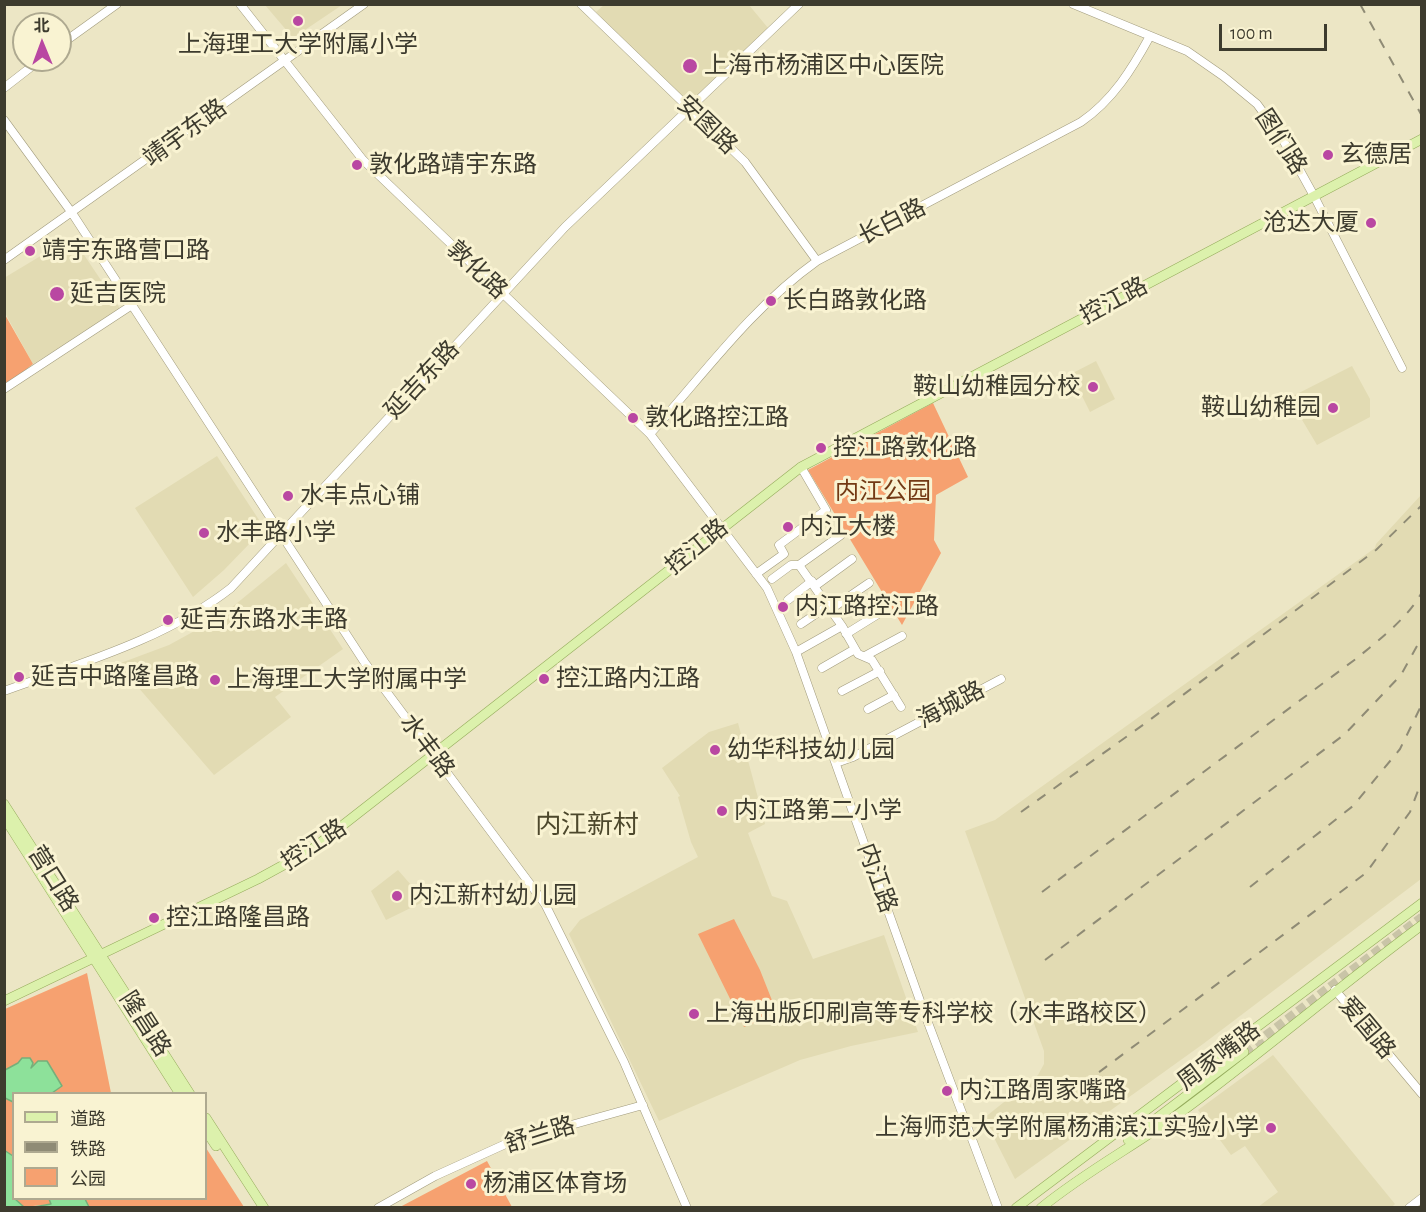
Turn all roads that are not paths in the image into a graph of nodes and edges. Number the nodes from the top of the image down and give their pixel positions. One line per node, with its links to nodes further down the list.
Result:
1 (117, 4): 7 (street)
2 (240, 4): 9 (street, 敦化路)
3 (364, 4): 9 (street, 靖宇东路)
4 (581, 4): 12 (street, 安图路)
5 (799, 4): 12 (street, 延吉东路)
6 (1073, 4): 8 (street, 图们路)
7 (72, 36)
8 (1150, 36): 15 (street, 图们路); 18 (street, 长白路)
9 (284, 62): 16 (street, 靖宇东路); 19 (street, 敦化路)
10 (25, 72): 11 (street)
11 (4, 88)
12 (689, 108): 18 (street, 安图路); 19 (street, 延吉东路)
13 (4, 120): 16 (street, 水丰路)
14 (1422, 139): 15 (main road, 控江路)
15 (1314, 196): 21 (street, 图们路); 24 (main road, 控江路)
16 (72, 213): 17 (street, 靖宇东路); 20 (street, 水丰路)
17 (4, 260)
18 (817, 261): 23 (street, 长白路)
19 (503, 294): 23 (street, 敦化路); 26 (street, 延吉东路)
20 (132, 305): 22 (street); 26 (street, 水丰路)
21 (1402, 368)
22 (4, 389)
23 (650, 434): 25 (street, 敦化路)
24 (801, 467): 25 (main road, 控江路); 30 (street)
25 (722, 527): 30 (street, 内江路); 52 (main road, 控江路)
26 (282, 535): 48 (street, 延吉东路); 52 (street, 水丰路)
27 (841, 535): 29 (street)
28 (852, 559): 32 (street)
29 (800, 565): 31 (street); 32 (street)
30 (756, 574): 42 (street, 内江路)
31 (772, 579)
32 (814, 583): 34 (street); 35 (street)
33 (869, 583): 35 (street)
34 (788, 600)
35 (830, 607): 37 (street); 38 (street)
36 (883, 611): 39 (street)
37 (801, 624)
38 (842, 626): 39 (street); 42 (street)
39 (846, 634): 41 (street)
40 (902, 636): 43 (street)
41 (855, 649): 43 (street); 44 (street)
42 (796, 652): 53 (street, 内江路)
43 (865, 656): 45 (street)
44 (822, 668)
45 (880, 671): 47 (street); 49 (street)
46 (1001, 679): 53 (street, 海城路)
47 (842, 691)
48 (4, 692)
49 (894, 695): 50 (street); 51 (street)
50 (901, 706)
51 (868, 709)
52 (434, 755): 59 (main road, 控江路); 67 (street, 水丰路)
53 (836, 763): 76 (street, 内江路)
54 (4, 804): 59 (main road, 营口路)
55 (4, 817): 59 (main road, 营口路)
56 (1422, 903): 62 (main road, 周家嘴路)
57 (1422, 910): 62 (main road)
58 (1422, 925): 60 (main road, 周家嘴路)
59 (96, 956): 61 (main road, 控江路); 64 (main road, 隆昌路); 65 (main road, 隆昌路)
60 (1335, 990): 66 (street, 爱国路); 70 (main road, 周家嘴路)
61 (4, 1001)
62 (1241, 1041): 77 (main road, 周家嘴路)
63 (1244, 1052): 70 (main road)
64 (179, 1092)
65 (189, 1092)
66 (1422, 1094)
67 (643, 1105): 74 (street, 舒兰路); 75 (street, 水丰路)
68 (207, 1120): 73 (main road)
69 (207, 1133): 72 (main road)
70 (1059, 1193): 78 (main road, 周家嘴路)
71 (1422, 1198): 79 (street)
72 (257, 1208)
73 (264, 1208)
74 (378, 1208)
75 (687, 1208)
76 (998, 1208)
77 (1016, 1208)
78 (1041, 1208)
79 (1409, 1208)

